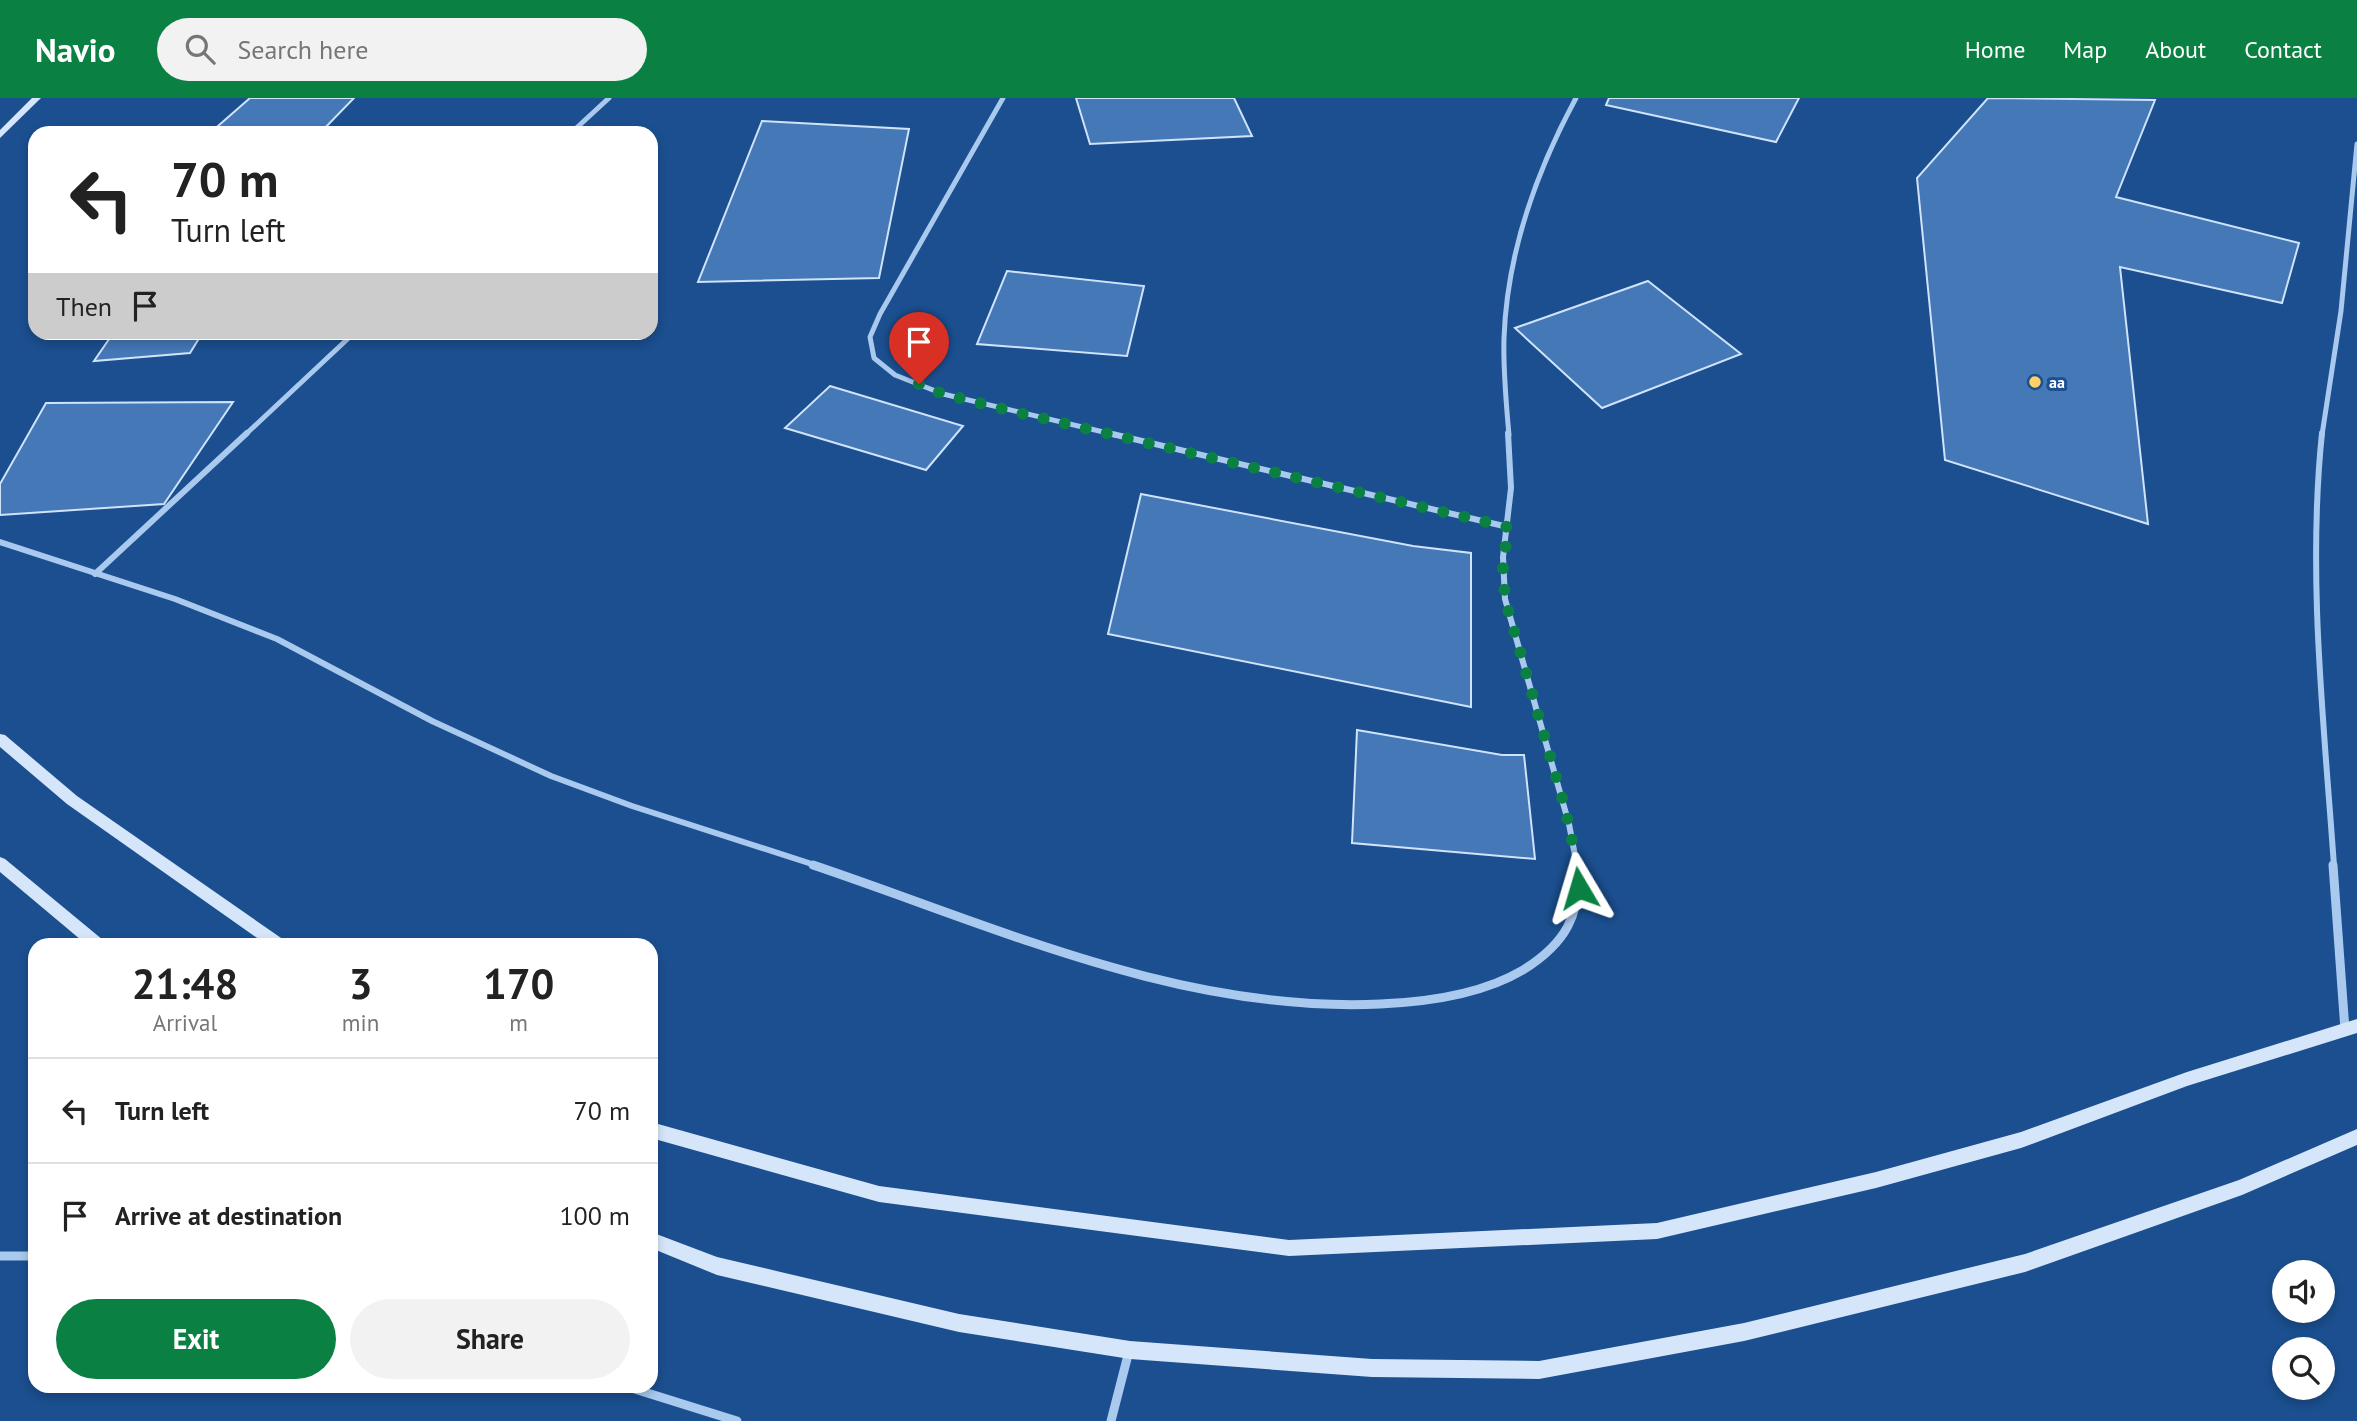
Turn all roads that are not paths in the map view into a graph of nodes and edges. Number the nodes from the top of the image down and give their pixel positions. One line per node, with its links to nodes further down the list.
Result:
1 (37, 98): 6 (main road)
2 (609, 98): 5 (street)
3 (1003, 98): 9 (street)
4 (1576, 98): 9 (street)
5 (579, 126)
6 (0, 135)
7 (2357, 144): 16 (street)
8 (346, 340): 11 (street)
9 (1508, 527): 11 (street)
10 (0, 542): 11 (street)
11 (95, 574)
12 (0, 739): 15 (main road)
13 (0, 863): 14 (main road)
14 (90, 938)
15 (269, 938)
16 (2351, 1028): 17 (main road)
17 (658, 1132)
18 (2357, 1137): 22 (main road)
19 (658, 1243): 22 (main road)
20 (0, 1256): 21 (street)
21 (28, 1256)
22 (1130, 1350): 25 (street)
23 (647, 1393): 24 (street)
24 (737, 1421)
25 (1111, 1421)

